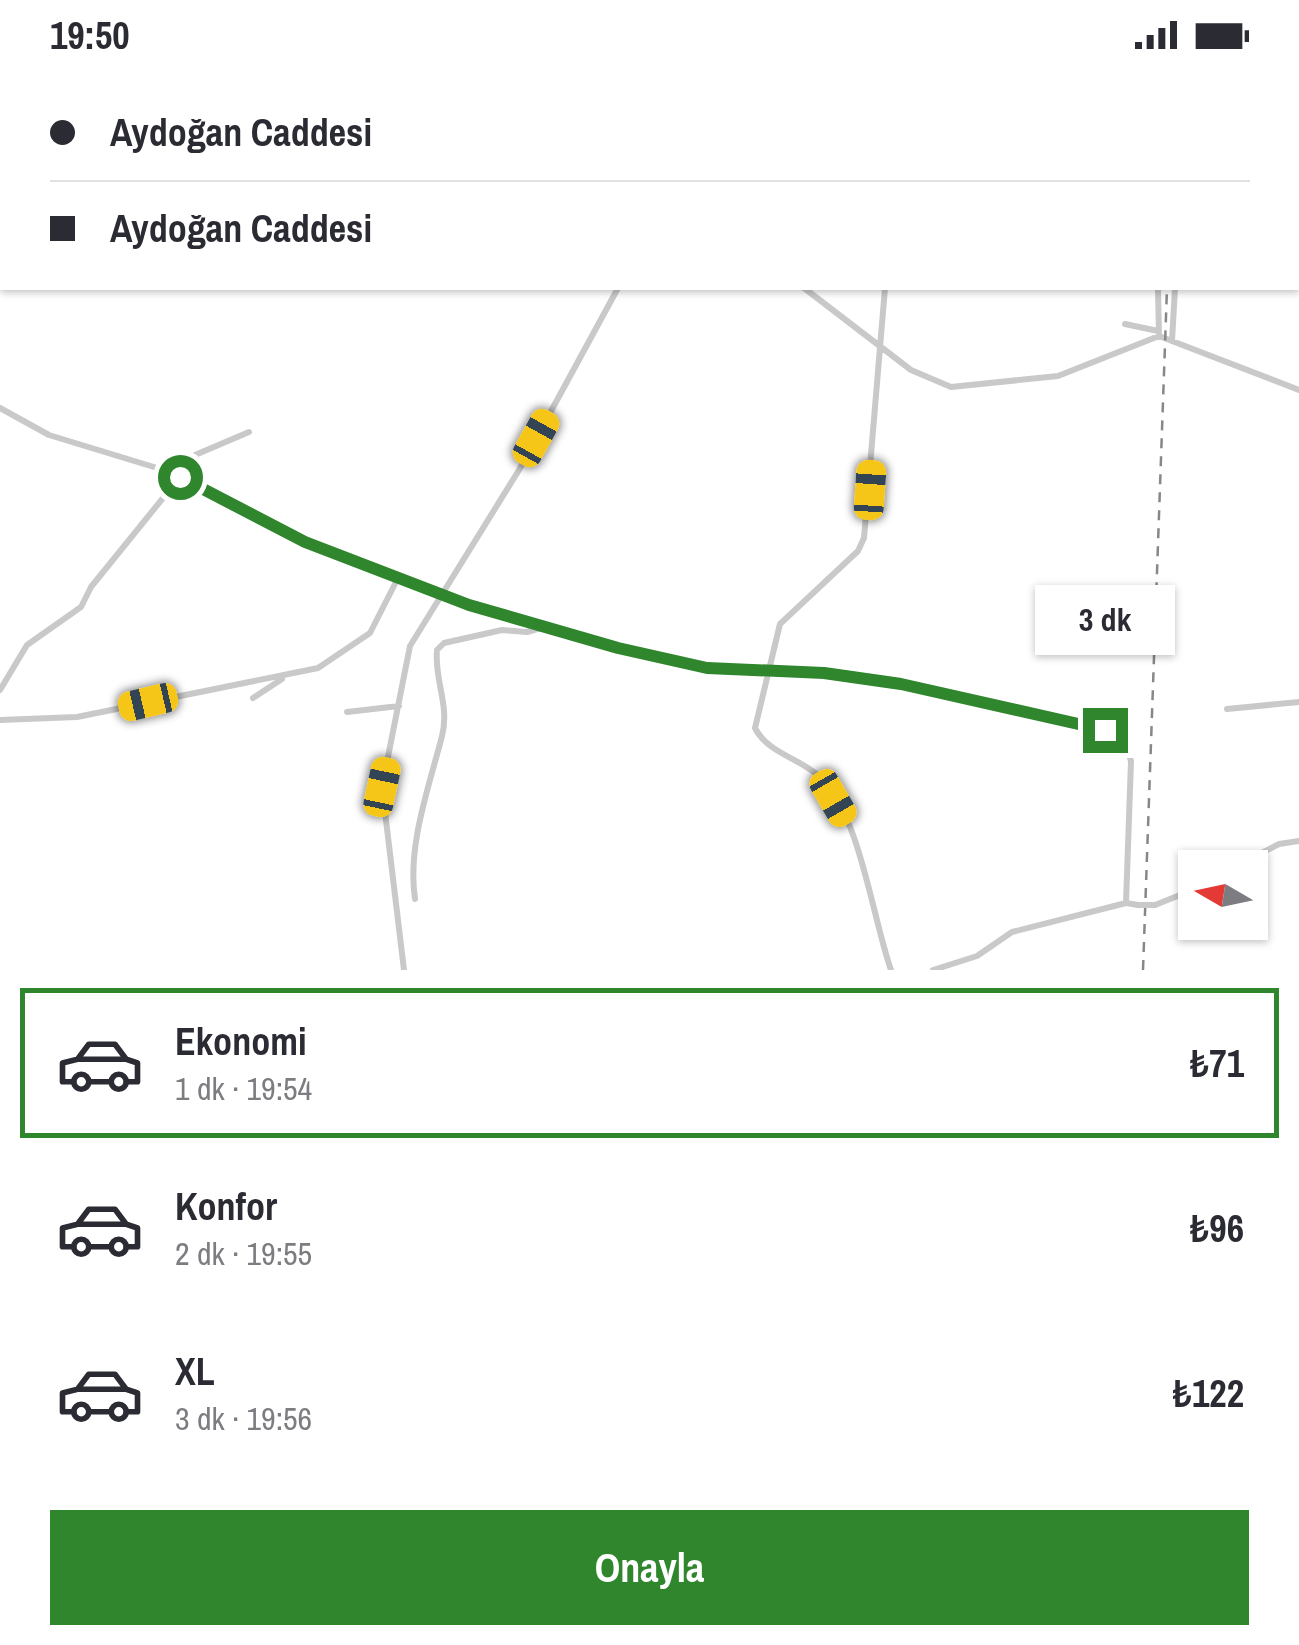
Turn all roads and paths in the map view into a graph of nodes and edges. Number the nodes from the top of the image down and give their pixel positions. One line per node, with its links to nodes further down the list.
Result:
1 (617, 290): 15 (street)
2 (807, 290): 9 (street)
3 (885, 290): 9 (street)
4 (1158, 290): 7 (street)
5 (1174, 290): 8 (street)
6 (1126, 324): 7 (street)
7 (1158, 334): 8 (street); 9 (street)
8 (1172, 341): 10 (street)
9 (881, 347): 17 (street)
10 (1299, 390)
11 (0, 408): 13 (street)
12 (248, 432): 13 (street)
13 (180, 477): 14 (street); 19 (street)
14 (399, 576): 15 (street); 18 (street)
15 (441, 593): 16 (street); 22 (street)
16 (546, 627): 17 (street); 29 (street)
17 (768, 671): 30 (street); 32 (street)
18 (282, 678): 20 (street); 25 (street)
19 (0, 690)
20 (254, 698)
21 (1299, 702): 23 (street)
22 (399, 706): 24 (street); 31 (street)
23 (1227, 709)
24 (347, 712)
25 (0, 720)
26 (1297, 838): 27 (street)
27 (1268, 852)
28 (1178, 896): 30 (street, bridge)
29 (415, 899)
30 (1126, 904): 33 (street)
31 (404, 970)
32 (891, 970)
33 (933, 970)

